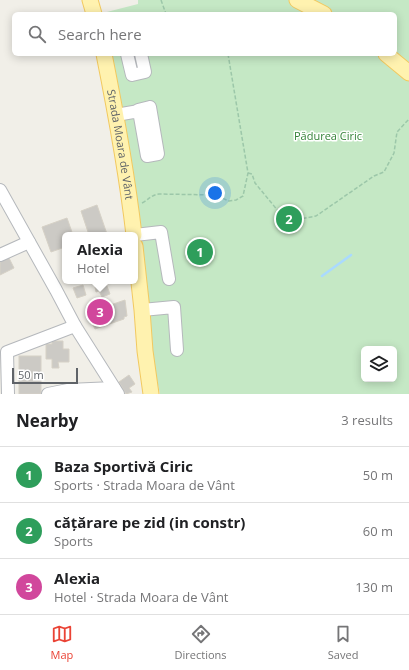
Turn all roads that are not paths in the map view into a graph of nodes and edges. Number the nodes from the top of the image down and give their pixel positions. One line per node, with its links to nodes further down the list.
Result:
1 (90, 0): 3 (main road)
2 (297, 0): 4 (main road)
3 (93, 12)
4 (320, 12)
5 (104, 56): 11 (main road, Strada Moara de Vânt)
6 (127, 56): 7 (lane)
7 (141, 56)
8 (388, 56): 9 (main road)
9 (409, 73)
10 (139, 111): 11 (lane)
11 (116, 115): 13 (main road, Strada Moara de Vânt)
12 (0, 190): 15 (lane)
13 (134, 232)
14 (138, 235): 18 (lane)
15 (29, 242): 16 (lane); 20 (lane)
16 (0, 255)
17 (138, 273): 19 (main road)
18 (169, 280)
19 (142, 310): 21 (lane); 25 (main road)
20 (74, 326): 22 (lane); 23 (lane)
21 (177, 350)
22 (116, 391): 24 (lane)
23 (8, 394)
24 (48, 394)
25 (151, 394)

